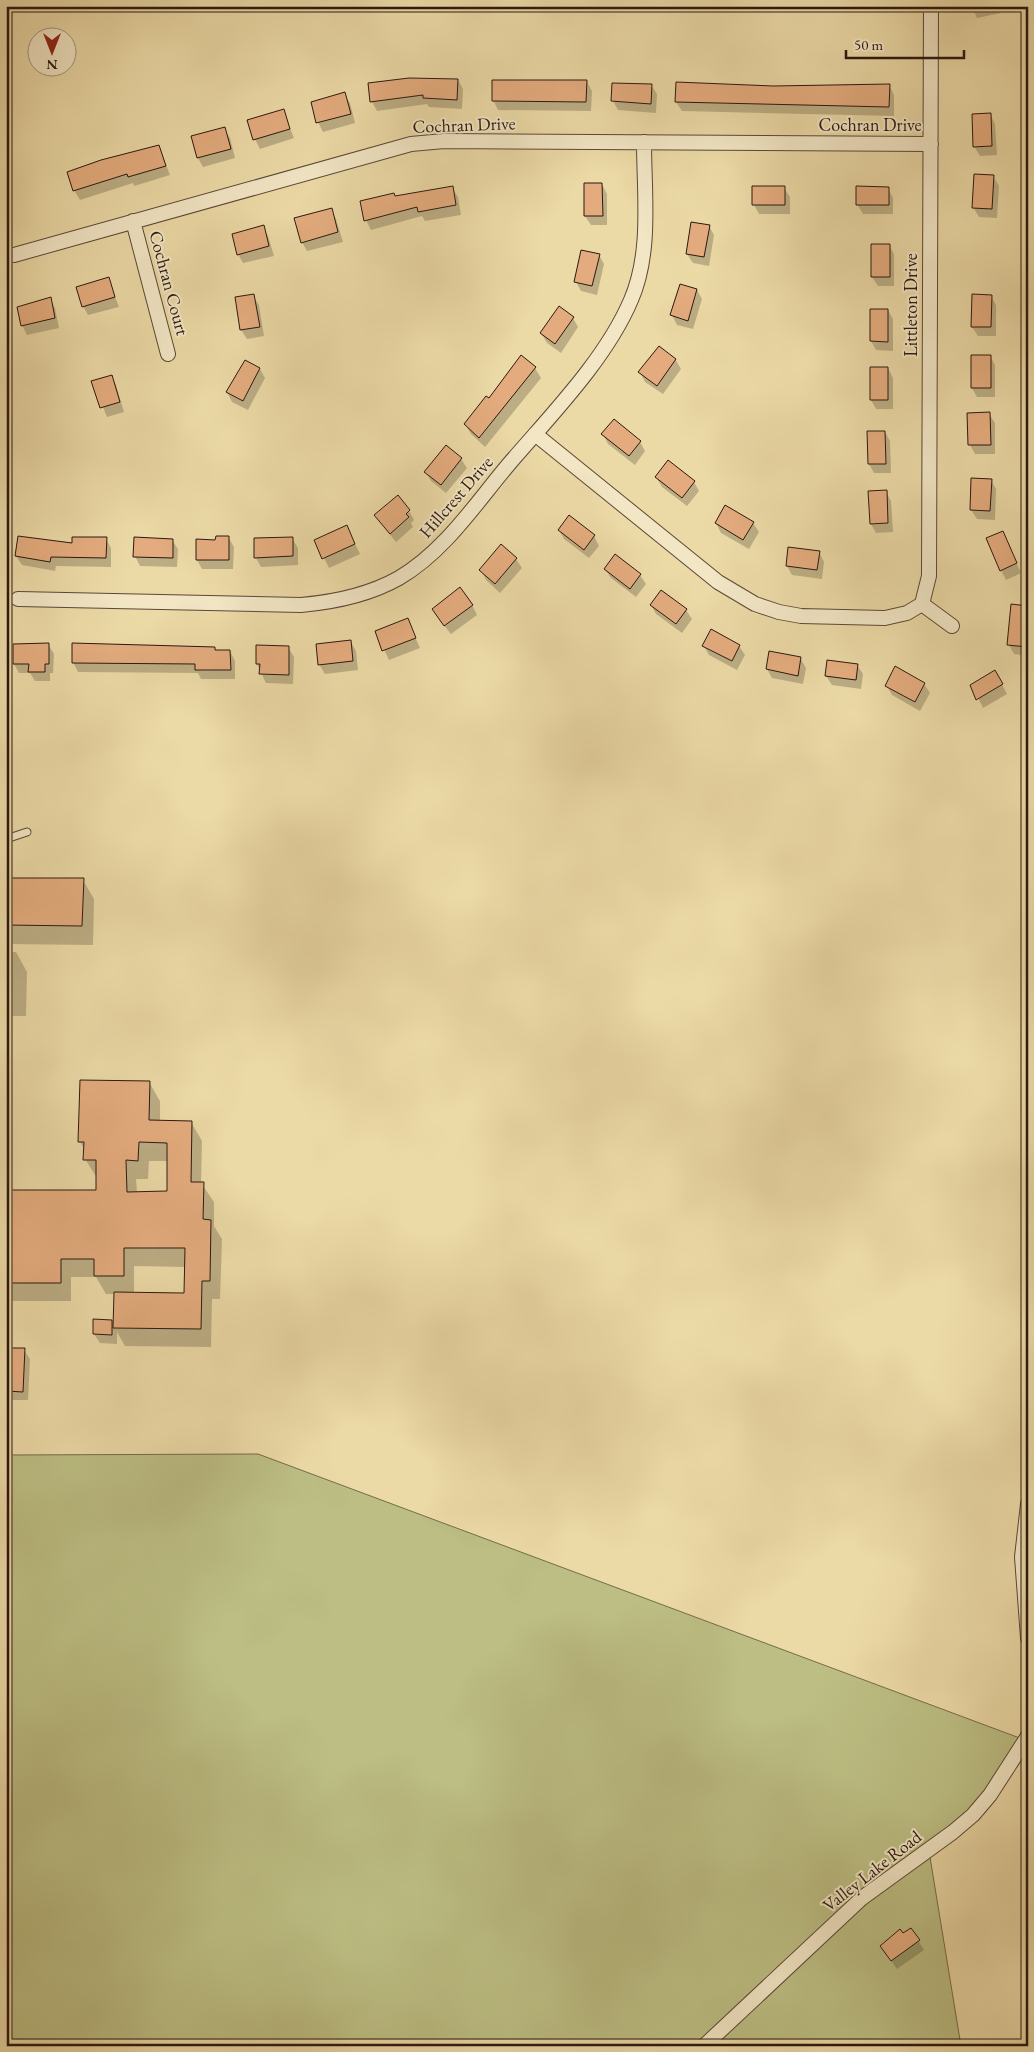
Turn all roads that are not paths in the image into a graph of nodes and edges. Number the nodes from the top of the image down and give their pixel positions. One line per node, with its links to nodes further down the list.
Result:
1 (931, 6): 3 (street, Littleton Drive)
2 (644, 142): 3 (street, Cochran Drive); 4 (street, Cochran Drive); 7 (street, Hillcrest Drive)
3 (930, 144): 9 (street, Littleton Drive)
4 (133, 221): 5 (street, Cochran Drive); 6 (street, Cochran Court)
5 (14, 255)
6 (168, 354)
7 (535, 434): 8 (street, Hillcrest Drive); 9 (street)
8 (18, 599)
9 (922, 604): 10 (street)
10 (952, 626)
11 (27, 832): 12 (lane)
12 (6, 839)
13 (1028, 1504): 14 (street)
14 (1028, 1638)
15 (1028, 1736): 16 (street, Valley Lake Road)
16 (704, 2046)

